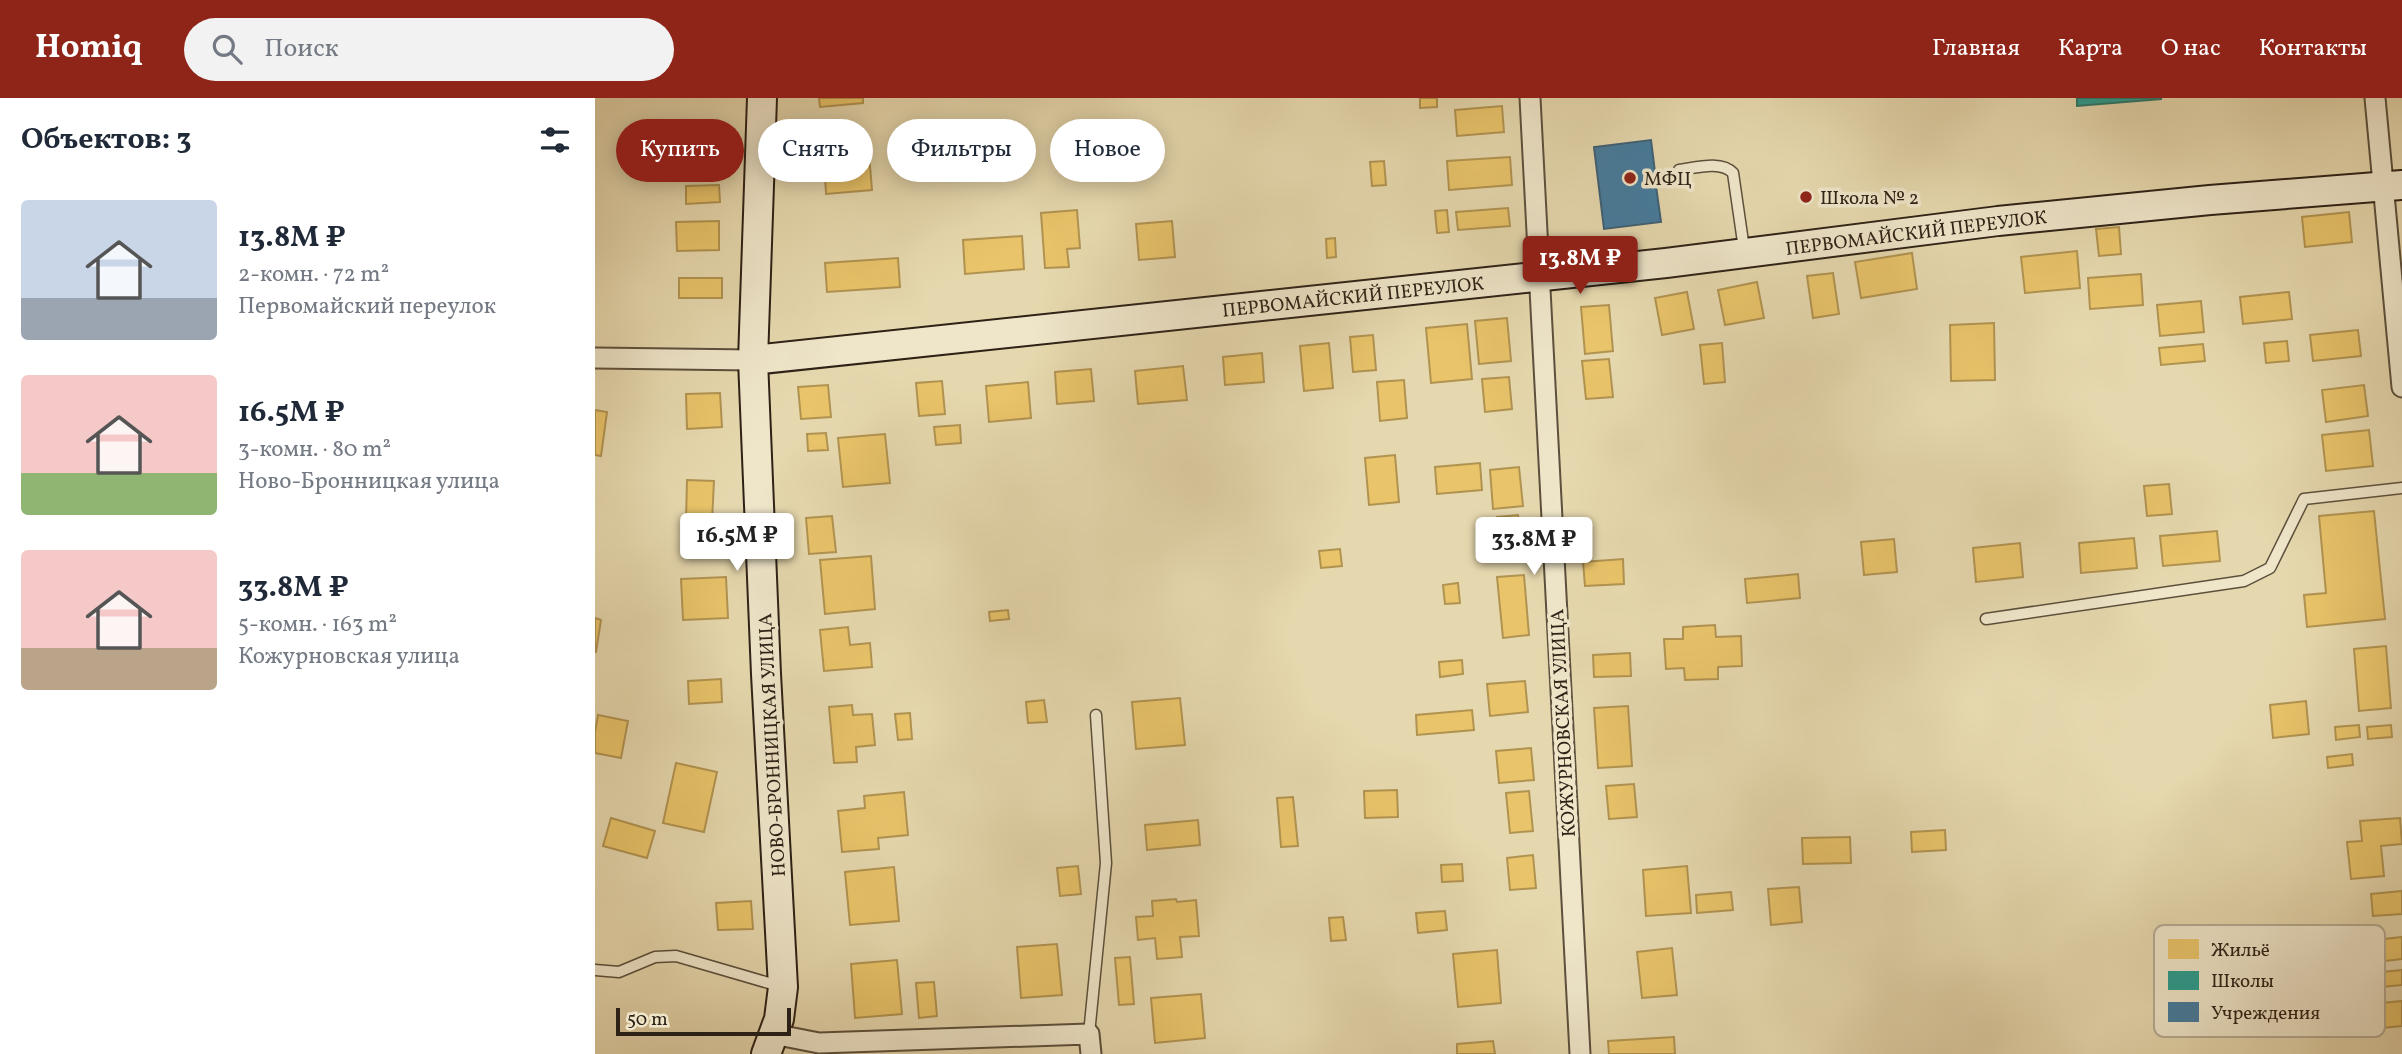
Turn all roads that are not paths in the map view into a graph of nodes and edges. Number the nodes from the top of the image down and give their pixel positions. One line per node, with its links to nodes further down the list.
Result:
1 (762, 98): 9 (street, НОВО-БРОННИЦКАЯ УЛИЦА)
2 (1530, 98): 7 (street, КОЖУРНОВСКАЯ УЛИЦА)
3 (2375, 98): 5 (street)
4 (1679, 170): 6 (lane)
5 (2393, 186): 6 (street, ПЕРВОМАЙСКИЙ ПЕРЕУЛОК); 10 (street)
6 (1745, 253): 7 (street, ПЕРВОМАЙСКИЙ ПЕРЕУЛОК)
7 (1538, 276): 9 (street, ПЕРВОМАЙСКИЙ ПЕРЕУЛОК); 19 (street, КОЖУРНОВСКАЯ УЛИЦА)
8 (595, 358): 9 (street, ПЕРВОМАЙСКИЙ ПЕРЕУЛОК)
9 (753, 360): 15 (street, НОВО-БРОННИЦКАЯ УЛИЦА)
10 (2402, 387)
11 (2402, 488): 12 (lane)
12 (1986, 619)
13 (1096, 715): 16 (lane)
14 (595, 970): 15 (lane)
15 (783, 987): 17 (street, НОВО-БРОННИЦКАЯ УЛИЦА)
16 (1089, 1034): 17 (street); 18 (street)
17 (769, 1044)
18 (1091, 1054)
19 (1580, 1054)

